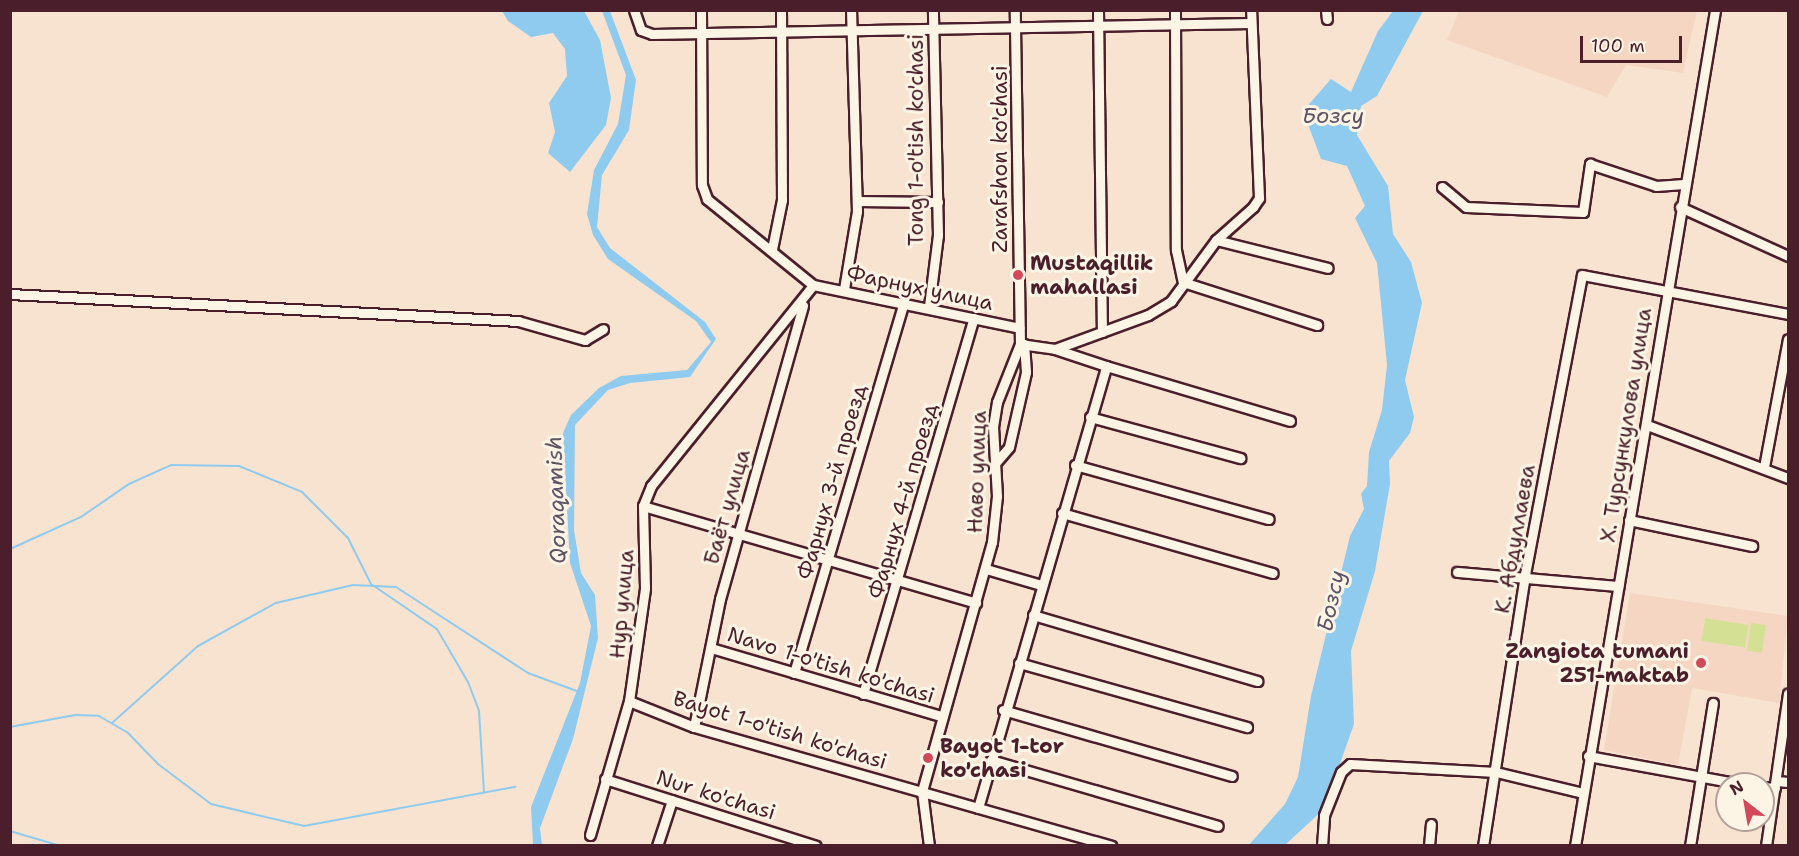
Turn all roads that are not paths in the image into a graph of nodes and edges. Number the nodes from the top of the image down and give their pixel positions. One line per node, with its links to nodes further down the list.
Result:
1 (634, 10): 18 (street)
2 (701, 10): 18 (street)
3 (781, 10): 16 (street)
4 (850, 10): 17 (street)
5 (933, 10): 15 (street, Tong 1-o'tish ko'chasi)
6 (1015, 10): 13 (street, Zarafshon ko'chasi)
7 (1098, 10): 14 (street)
8 (1175, 10): 12 (street)
9 (1251, 10): 11 (street)
10 (1715, 10): 19 (street, Х. Турсункулова улица)
11 (1251, 23): 12 (street); 24 (street)
12 (1175, 24): 14 (street); 28 (street)
13 (1016, 26): 14 (street); 15 (street); 39 (street, Zarafshon ko'chasi)
14 (1098, 26): 41 (street)
15 (933, 27): 17 (street); 22 (street, Tong 1-o'tish ko'chasi)
16 (782, 28): 17 (street); 18 (street); 25 (street)
17 (851, 29): 21 (street)
18 (701, 30): 25 (street)
19 (1684, 184): 20 (street); 23 (street, Х. Турсункулова улица)
20 (1442, 187)
21 (857, 201): 22 (street); 30 (street)
22 (938, 202): 35 (street, Tong 1-o'tish ko'chasi)
23 (1680, 207): 26 (street); 31 (street, Х. Турсункулова улица)
24 (1216, 240): 27 (street); 28 (street)
25 (772, 249): 29 (street)
26 (1788, 256)
27 (1328, 268)
28 (1183, 282): 38 (street); 41 (street)
29 (813, 285): 30 (street, Фарнух улица); 33 (street)
30 (844, 289): 34 (street, Фарнух улица)
31 (1666, 290): 36 (street); 48 (street, Х. Турсункулова улица); 64 (street, К. Абдуллаева)
32 (10, 294): 40 (street)
33 (805, 299): 54 (street); 58 (street, Баёт улица)
34 (904, 301): 35 (street, Фарнух улица); 60 (street, Фарнух 3-й проезд)
35 (928, 306): 37 (street, Фарнух улица)
36 (1788, 314)
37 (974, 318): 39 (street, Фарнух улица); 65 (street, Фарнух 4-й проезд)
38 (1317, 325)
39 (1020, 328): 43 (street, Zarafshon ko'chasi)
40 (603, 329)
41 (1102, 332): 44 (street)
42 (1788, 339): 52 (street)
43 (1022, 344): 44 (street); 50 (street, Наво улица); 50 (street, Zarafshon ko'chasi)
44 (1055, 349): 45 (street)
45 (1106, 366): 46 (street); 47 (street)
46 (1090, 417): 49 (street); 51 (street)
47 (1290, 421)
48 (1647, 425): 52 (street); 57 (street, Х. Турсункулова улица)
49 (1240, 459)
50 (997, 461): 61 (street, Наво улица)
51 (1075, 465): 55 (street); 56 (street)
52 (1764, 467): 53 (street)
53 (1788, 478)
54 (643, 506): 58 (street); 76 (street, Нур улица)
55 (1062, 513): 63 (street); 66 (street)
56 (1269, 519)
57 (1629, 520): 59 (street); 67 (street, Х. Турсункулова улица)
58 (739, 533): 60 (street); 70 (street, Баёт улица)
59 (1752, 546)
60 (827, 560): 65 (street); 72 (street, Фарнух 3-й проезд)
61 (986, 569): 66 (street); 68 (street, Наво улица)
62 (1457, 572): 64 (street)
63 (1274, 573)
64 (1525, 574): 67 (street); 84 (street, К. Абдуллаева)
65 (899, 581): 68 (street); 74 (street, Фарнух 4-й проезд)
66 (1041, 585): 69 (street)
67 (1618, 586): 82 (street, Х. Турсункулова улица)
68 (976, 603): 79 (street, Наво улица)
69 (1033, 615): 71 (street); 73 (street)
70 (711, 648): 72 (street, Navo 1-o'tish ko'chasi); 80 (street, Баёт улица)
71 (1019, 663): 78 (street); 81 (street)
72 (794, 673): 74 (street, Navo 1-o'tish ko'chasi)
73 (1257, 681)
74 (863, 694): 79 (street, Navo 1-o'tish ko'chasi)
75 (1788, 694): 90 (street)
76 (629, 701): 80 (street, Bayot 1-o'tish ko'chasi); 86 (street, Нур улица)
77 (1713, 703): 87 (street)
78 (1004, 710): 83 (street); 85 (street)
79 (941, 716): 91 (street, Наво улица)
80 (694, 727): 91 (street, Bayot 1-o'tish ko'chasi)
81 (1247, 727)
82 (1588, 756): 87 (street); 92 (street, Х. Турсункулова улица)
83 (991, 760): 94 (street); 96 (street)
84 (1496, 772): 92 (street); 104 (street); 106 (street, К. Абдуллаева)
85 (1232, 776)
86 (605, 779): 93 (street, Nur ko'chasi); 97 (street, Нур улица)
87 (1702, 779): 88 (street); 108 (street)
88 (1715, 781)
89 (1788, 782): 90 (street)
90 (1776, 785): 109 (street)
91 (922, 791): 94 (street, Bayot 1-o'tish ko'chasi); 102 (street, Наво улица)
92 (1583, 793): 107 (street, Х. Турсункулова улица)
93 (672, 800): 98 (street, Nur ko'chasi); 99 (street)
94 (978, 808): 103 (street, Bayot 1-o'tish ko'chasi)
95 (1431, 824): 105 (street)
96 (1218, 826)
97 (590, 835)
98 (784, 836): 100 (street); 101 (street, Nur ko'chasi)
99 (657, 846)
100 (780, 846)
101 (816, 846)
102 (928, 846)
103 (1111, 846)
104 (1322, 846)
105 (1428, 846)
106 (1483, 846)
107 (1575, 846)
108 (1690, 846)
109 (1766, 846)

